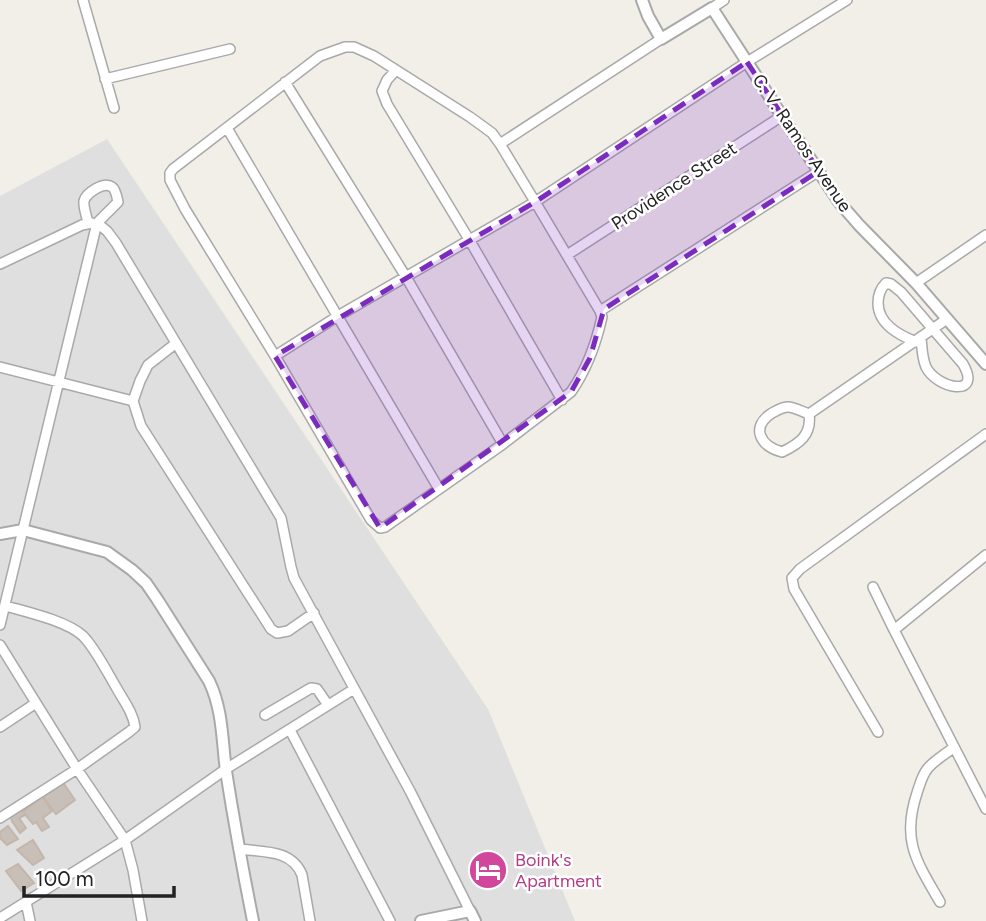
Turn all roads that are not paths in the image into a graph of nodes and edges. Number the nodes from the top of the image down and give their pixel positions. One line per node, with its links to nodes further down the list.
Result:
1 (83, 0): 10 (street)
2 (724, 0): 5 (street)
3 (847, 0): 8 (street)
4 (644, 1): 6 (street)
5 (712, 8): 6 (street); 8 (street, C. V. Ramos Avenue)
6 (661, 39): 15 (street)
7 (230, 49): 10 (street)
8 (747, 62): 13 (street, C. V. Ramos Avenue); 17 (street)
9 (396, 70): 11 (street); 15 (street); 20 (street)
10 (105, 79): 12 (street)
11 (285, 82): 14 (street); 23 (street)
12 (114, 108)
13 (782, 117): 16 (street, C. V. Ramos Avenue); 21 (street, Providence Street)
14 (227, 128): 26 (street); 31 (street)
15 (500, 144): 17 (street)
16 (819, 171): 24 (street, C. V. Ramos Avenue); 25 (street)
17 (535, 202): 20 (street); 21 (street)
18 (92, 223): 22 (street); 30 (street); 34 (street)
19 (986, 235): 24 (street)
20 (470, 241): 23 (street); 35 (street)
21 (567, 255): 25 (street)
22 (0, 264)
23 (406, 277): 26 (street); 39 (street)
24 (916, 283): 27 (street, C. V. Ramos Avenue)
25 (600, 311): 35 (street)
26 (338, 316): 31 (street); 40 (street)
27 (947, 319): 28 (street); 32 (street, C. V. Ramos Avenue)
28 (933, 329): 29 (street); 29 (street); 29 (street)
29 (918, 340): 37 (street)
30 (175, 344): 36 (street); 46 (street)
31 (275, 356): 40 (street)
32 (986, 364)
33 (0, 367): 34 (street)
34 (59, 381): 36 (street); 41 (street)
35 (562, 400): 39 (street)
36 (133, 401): 46 (street)
37 (809, 414): 37 (street)
38 (986, 434): 56 (street)
39 (503, 444): 40 (street)
40 (439, 489)
41 (23, 530): 42 (street); 45 (street); 59 (street)
42 (0, 534)
43 (986, 555): 48 (street)
44 (873, 587): 48 (street)
45 (6, 606): 47 (street); 58 (street)
46 (314, 613): 50 (street)
47 (0, 625)
48 (894, 630): 57 (street)
49 (0, 645): 51 (street)
50 (354, 690): 52 (street); 66 (street)
51 (36, 703): 54 (street); 58 (street)
52 (328, 705): 53 (street); 55 (street)
53 (265, 715)
54 (0, 727)
55 (290, 730): 59 (street); 72 (street)
56 (878, 732)
57 (954, 747): 60 (street); 65 (street)
58 (77, 769): 61 (street); 62 (street)
59 (226, 769): 62 (street); 63 (street)
60 (986, 809)
61 (0, 818)
62 (125, 840): 64 (street); 69 (street)
63 (239, 849): 70 (street); 71 (street)
64 (26, 902): 67 (street); 68 (street)
65 (940, 902)
66 (472, 916): 73 (street)
67 (0, 918)
68 (30, 921)
69 (142, 921)
70 (253, 921)
71 (310, 921)
72 (390, 921)
73 (421, 921)

